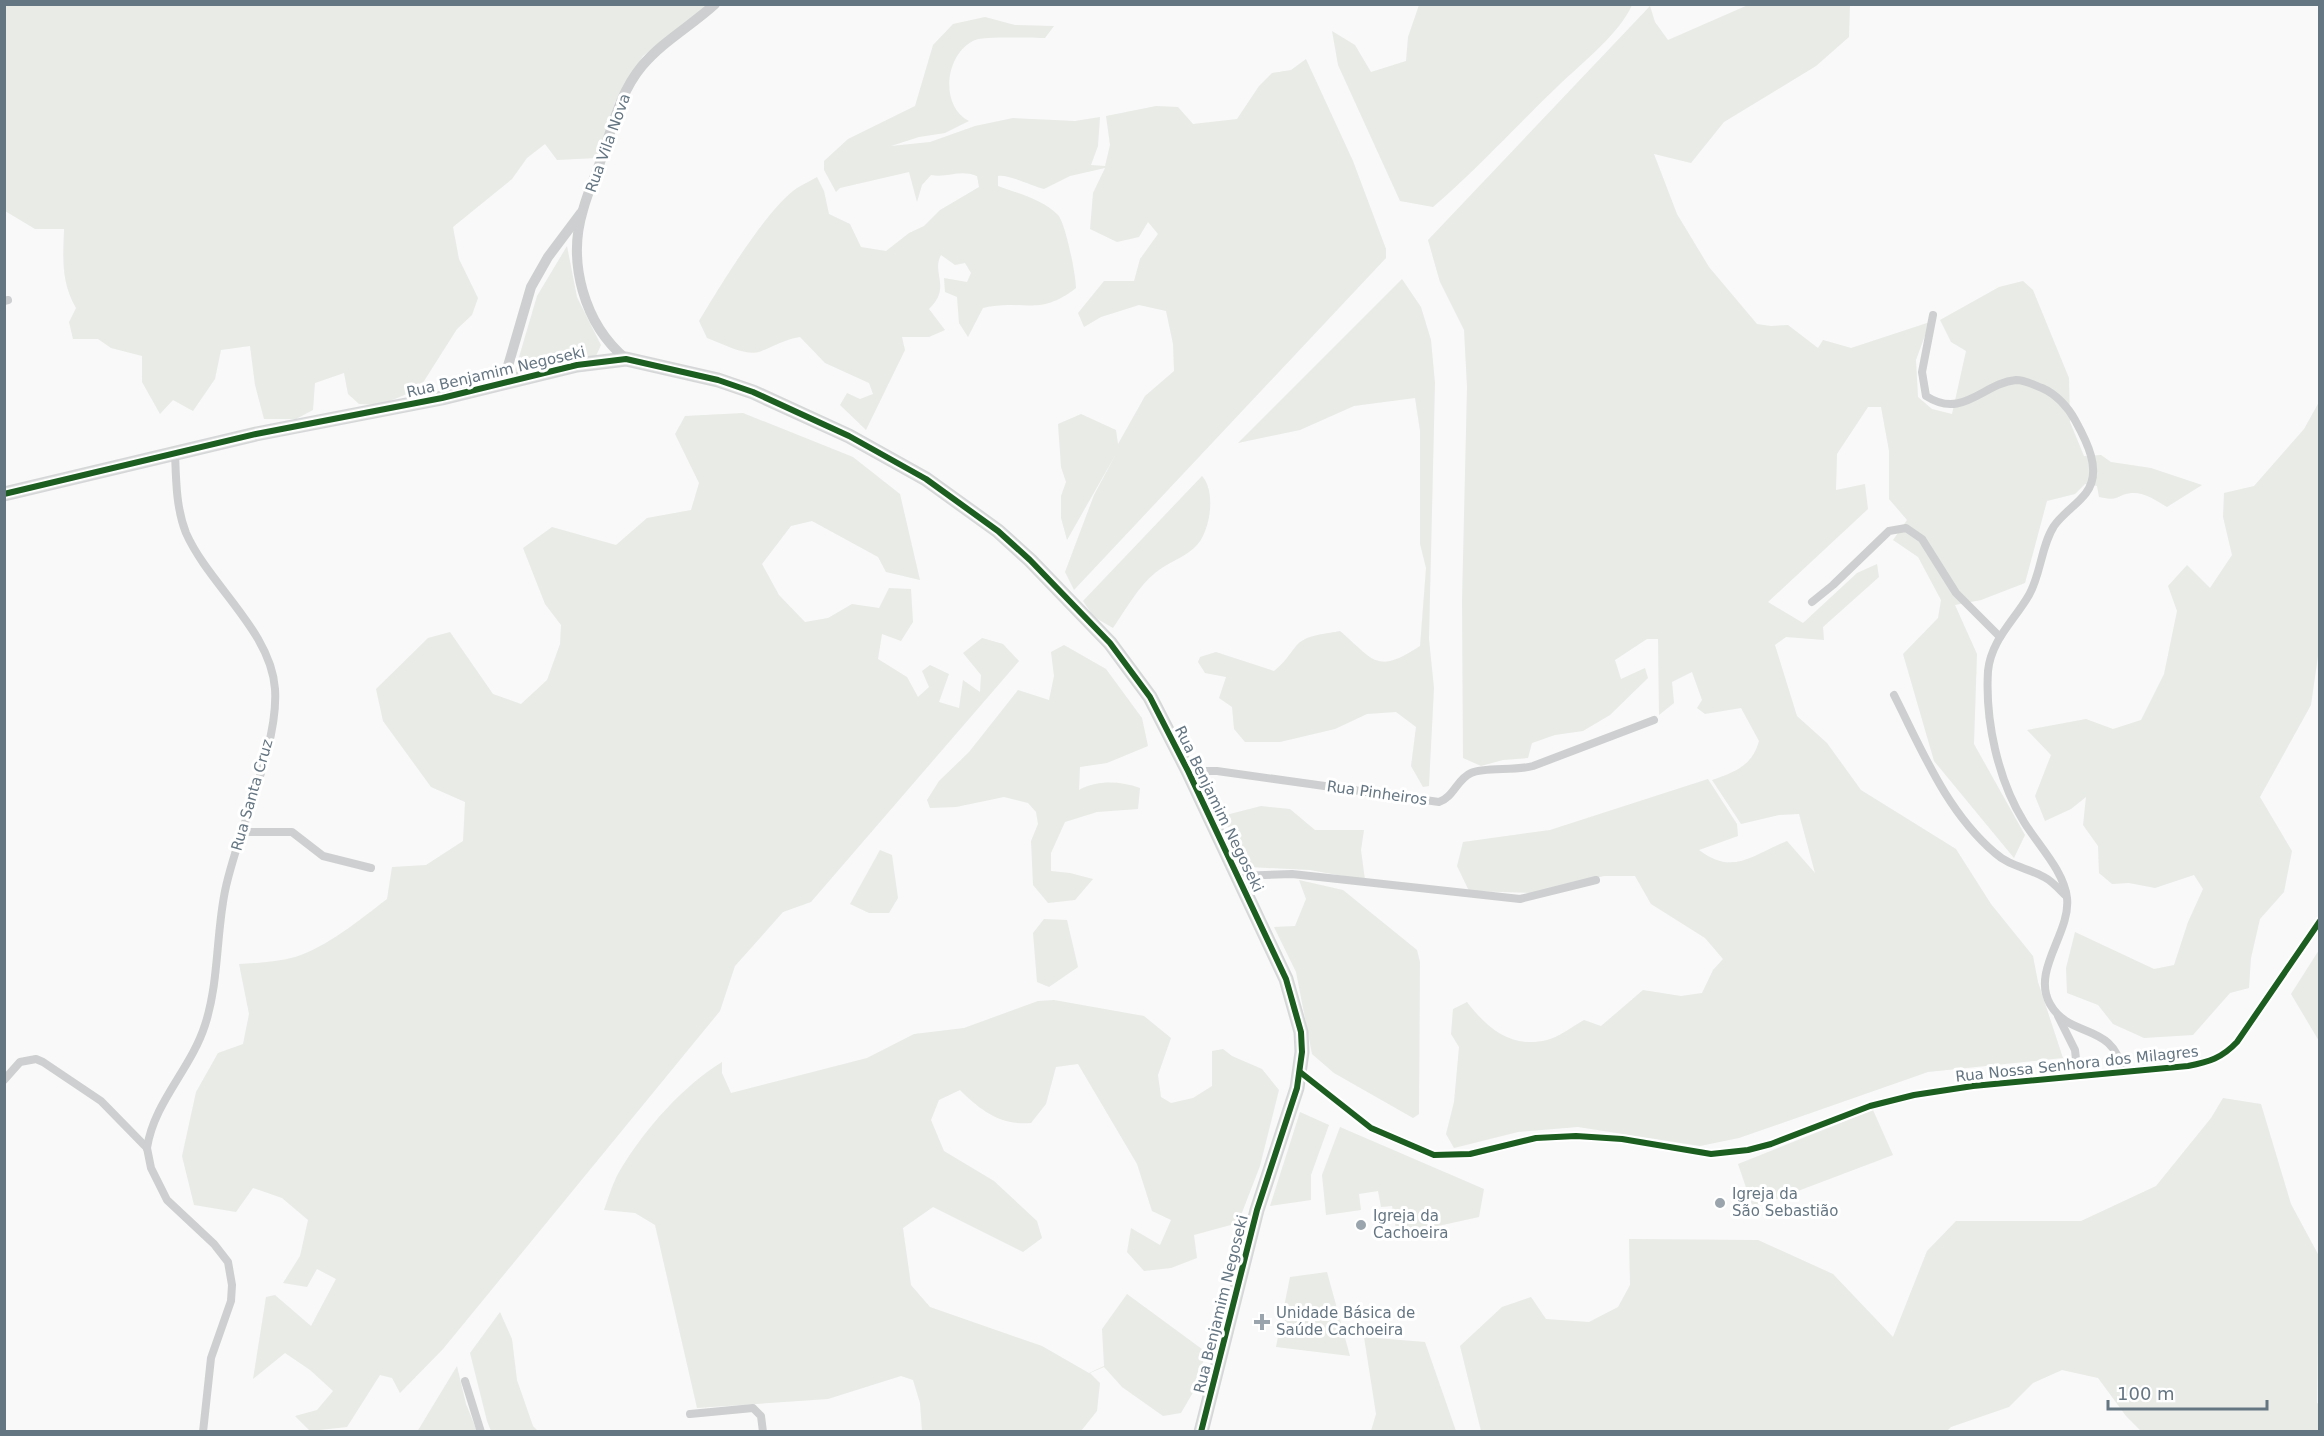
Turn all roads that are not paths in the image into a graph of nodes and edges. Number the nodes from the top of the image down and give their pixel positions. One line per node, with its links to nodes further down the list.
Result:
1 (715, 4): 2 (street, Rua Vila Nova)
2 (583, 210): 4 (street, Rua Vila Nova); 5 (street, Rua Vila Nova)
3 (1933, 315): 9 (street)
4 (626, 359): 5 (main road, Rua Benjamim Negoseki); 12 (main road, Rua Benjamim Negoseki)
5 (503, 383): 6 (main road, Rua Benjamim Negoseki)
6 (176, 452): 7 (main road, Rua Benjamim Negoseki); 13 (street, Rua Santa Cruz)
7 (4, 494)
8 (1812, 602): 9 (street)
9 (2000, 637): 17 (street)
10 (1894, 695): 17 (street)
11 (1654, 720): 12 (street, Rua Pinheiros)
12 (1188, 771): 15 (main road, Rua Benjamim Negoseki)
13 (241, 832): 14 (street); 24 (street, Rua Santa Cruz)
14 (371, 868)
15 (1237, 876): 16 (street); 20 (main road, Rua Benjamim Negoseki)
16 (1596, 880)
17 (2067, 897): 19 (street)
18 (2319, 921): 21 (street, Rua Nossa Senhora dos Milagres)
19 (2056, 1013): 21 (street); 22 (street)
20 (1300, 1072): 22 (street, Rua Nossa Senhora dos Milagres); 30 (main road, Rua Benjamim Negoseki)
21 (2123, 1073): 22 (street, Rua Nossa Senhora dos Milagres)
22 (2078, 1077)
23 (4, 1080): 24 (street)
24 (147, 1148): 27 (street)
25 (465, 1381): 28 (street)
26 (690, 1414): 29 (street)
27 (203, 1431)
28 (482, 1431)
29 (763, 1431)
30 (1201, 1431)

